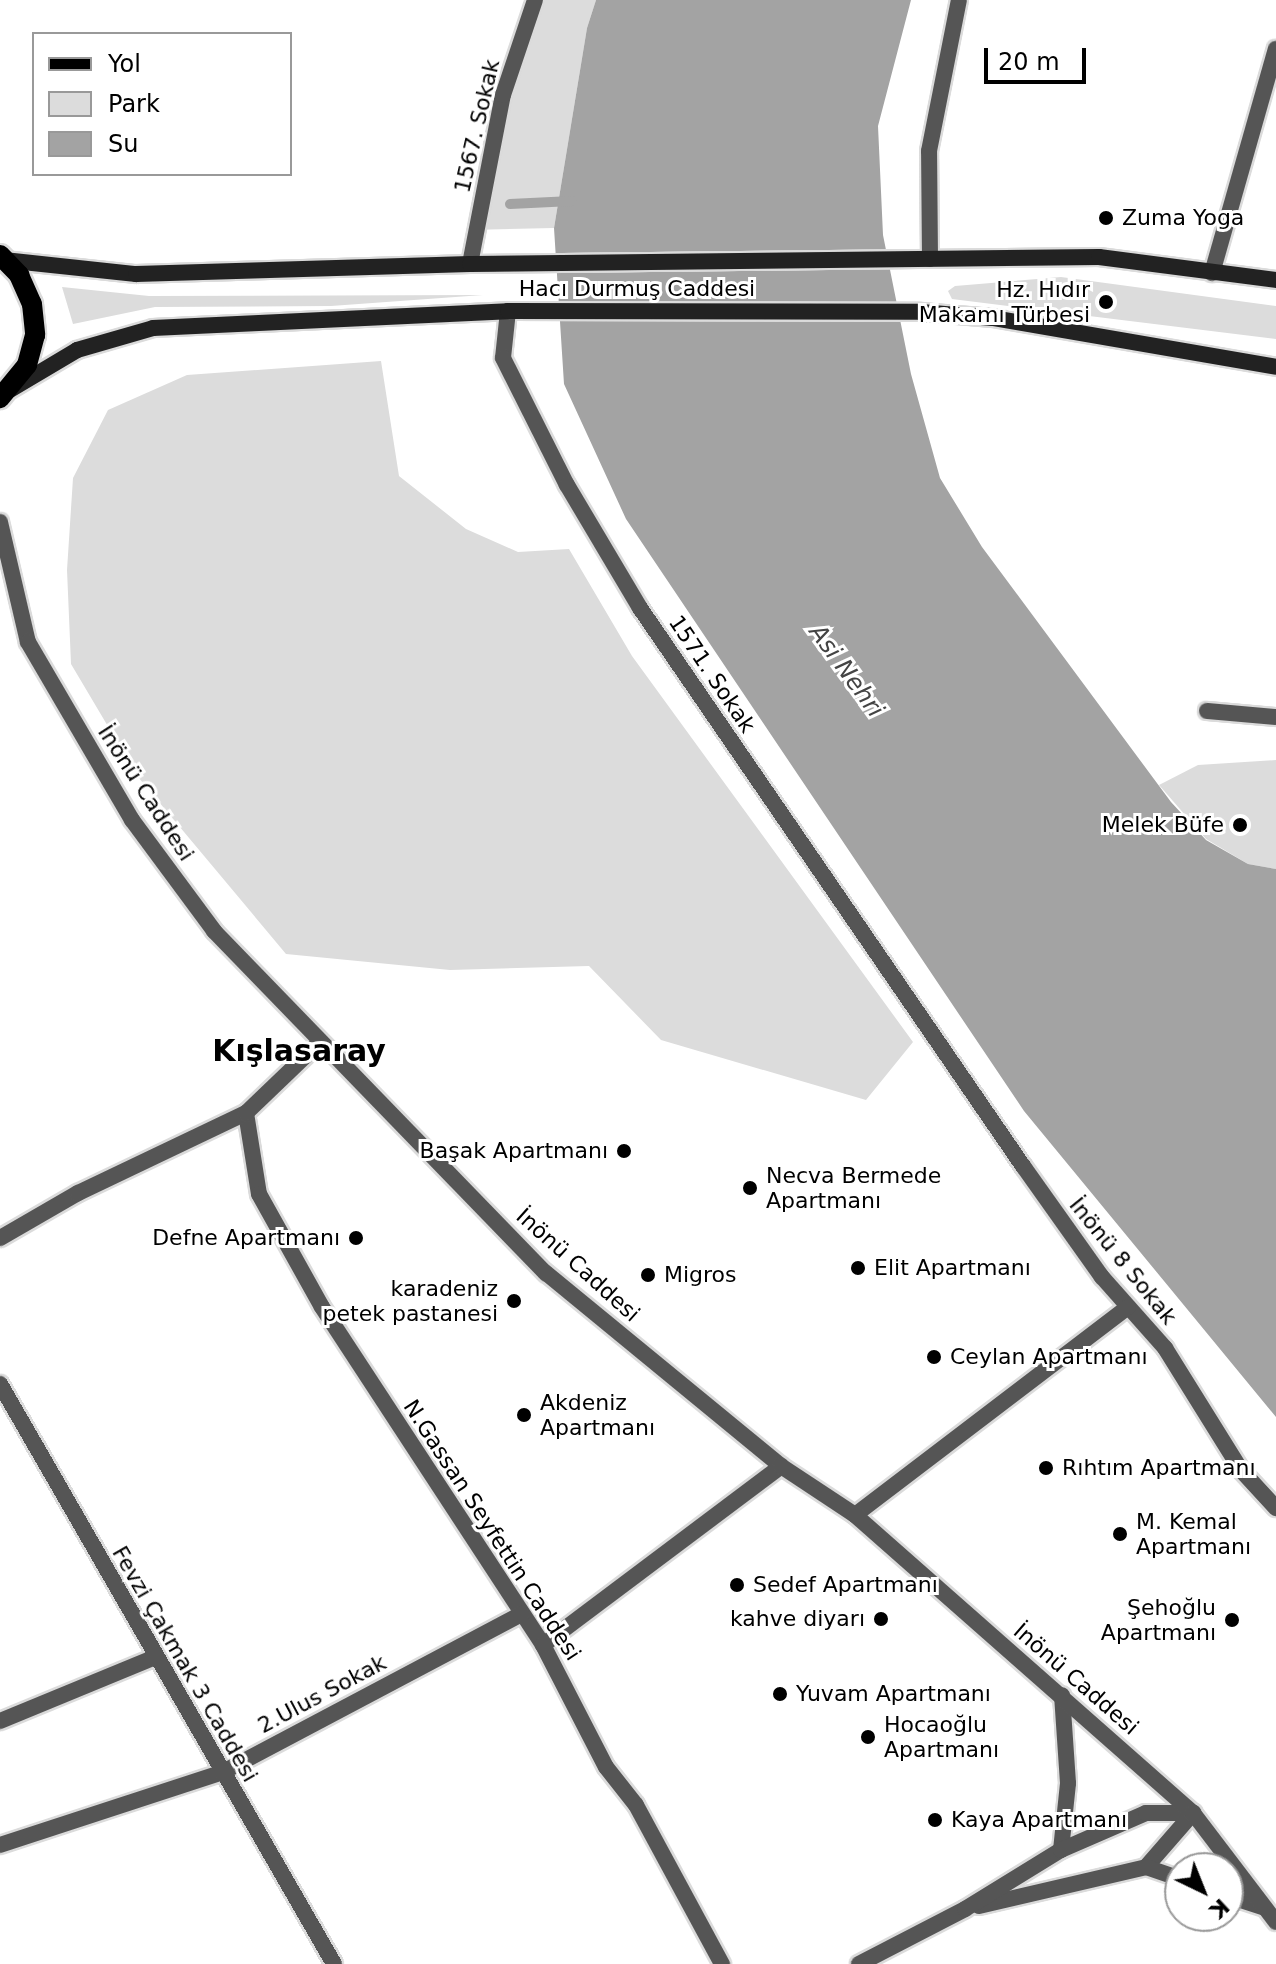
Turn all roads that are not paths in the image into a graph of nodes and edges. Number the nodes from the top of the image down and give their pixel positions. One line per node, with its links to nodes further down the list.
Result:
1 (535, 0): 6 (street, 1567. Sokak)
2 (959, 0): 5 (street)
3 (1276, 49): 7 (street)
4 (2, 258): 6 (main road, Hacı Durmuş Caddesi); 11 (main road)
5 (930, 259): 6 (main road, Hacı Durmuş Caddesi); 7 (main road, Hacı Durmuş Caddesi)
6 (470, 264)
7 (1212, 273): 8 (main road, Hacı Durmuş Caddesi)
8 (1276, 280)
9 (508, 311): 10 (main road, Hacı Durmuş Caddesi); 11 (main road, Hacı Durmuş Caddesi); 15 (street, 1571. Sokak)
10 (1276, 367)
11 (4, 394)
12 (0, 522): 16 (street, İnönü Caddesi)
13 (1207, 711): 14 (street)
14 (1276, 717)
15 (936, 1040): 19 (street, İnönü 8 Sokak)
16 (319, 1043): 17 (street); 21 (street, İnönü Caddesi)
17 (246, 1113): 18 (street); 24 (street, N.Gassan Seyfettin Caddesi)
18 (0, 1238)
19 (1128, 1307): 22 (street, İnönü 8 Sokak); 23 (street)
20 (0, 1384): 26 (street, Fevzi Çakmak 3 Caddesi)
21 (781, 1466): 23 (street, İnönü Caddesi); 25 (street)
22 (1276, 1508)
23 (855, 1515): 27 (street, İnönü Caddesi)
24 (522, 1614): 25 (street, N.Gassan Seyfettin Caddesi); 29 (street, 2.Ulus Sokak)
25 (543, 1645): 41 (street, N.Gassan Seyfettin Caddesi)
26 (153, 1658): 28 (street); 29 (street, Fevzi Çakmak 3 Caddesi)
27 (1062, 1695): 30 (street, İnönü Caddesi); 32 (street)
28 (0, 1721)
29 (223, 1772): 31 (street, 2.Ulus Sokak); 40 (street, Fevzi Çakmak 3 Caddesi)
30 (1193, 1813): 32 (street); 33 (street); 36 (street, İnönü Caddesi)
31 (0, 1845)
32 (1061, 1850): 37 (street)
33 (1146, 1867): 34 (street); 37 (street)
34 (1164, 1873)
35 (1244, 1901): 36 (street)
36 (1264, 1908): 38 (street, İnönü Caddesi)
37 (965, 1909): 39 (street)
38 (1276, 1922)
39 (895, 1957): 42 (street)
40 (334, 1964)
41 (722, 1964)
42 (859, 1964)

